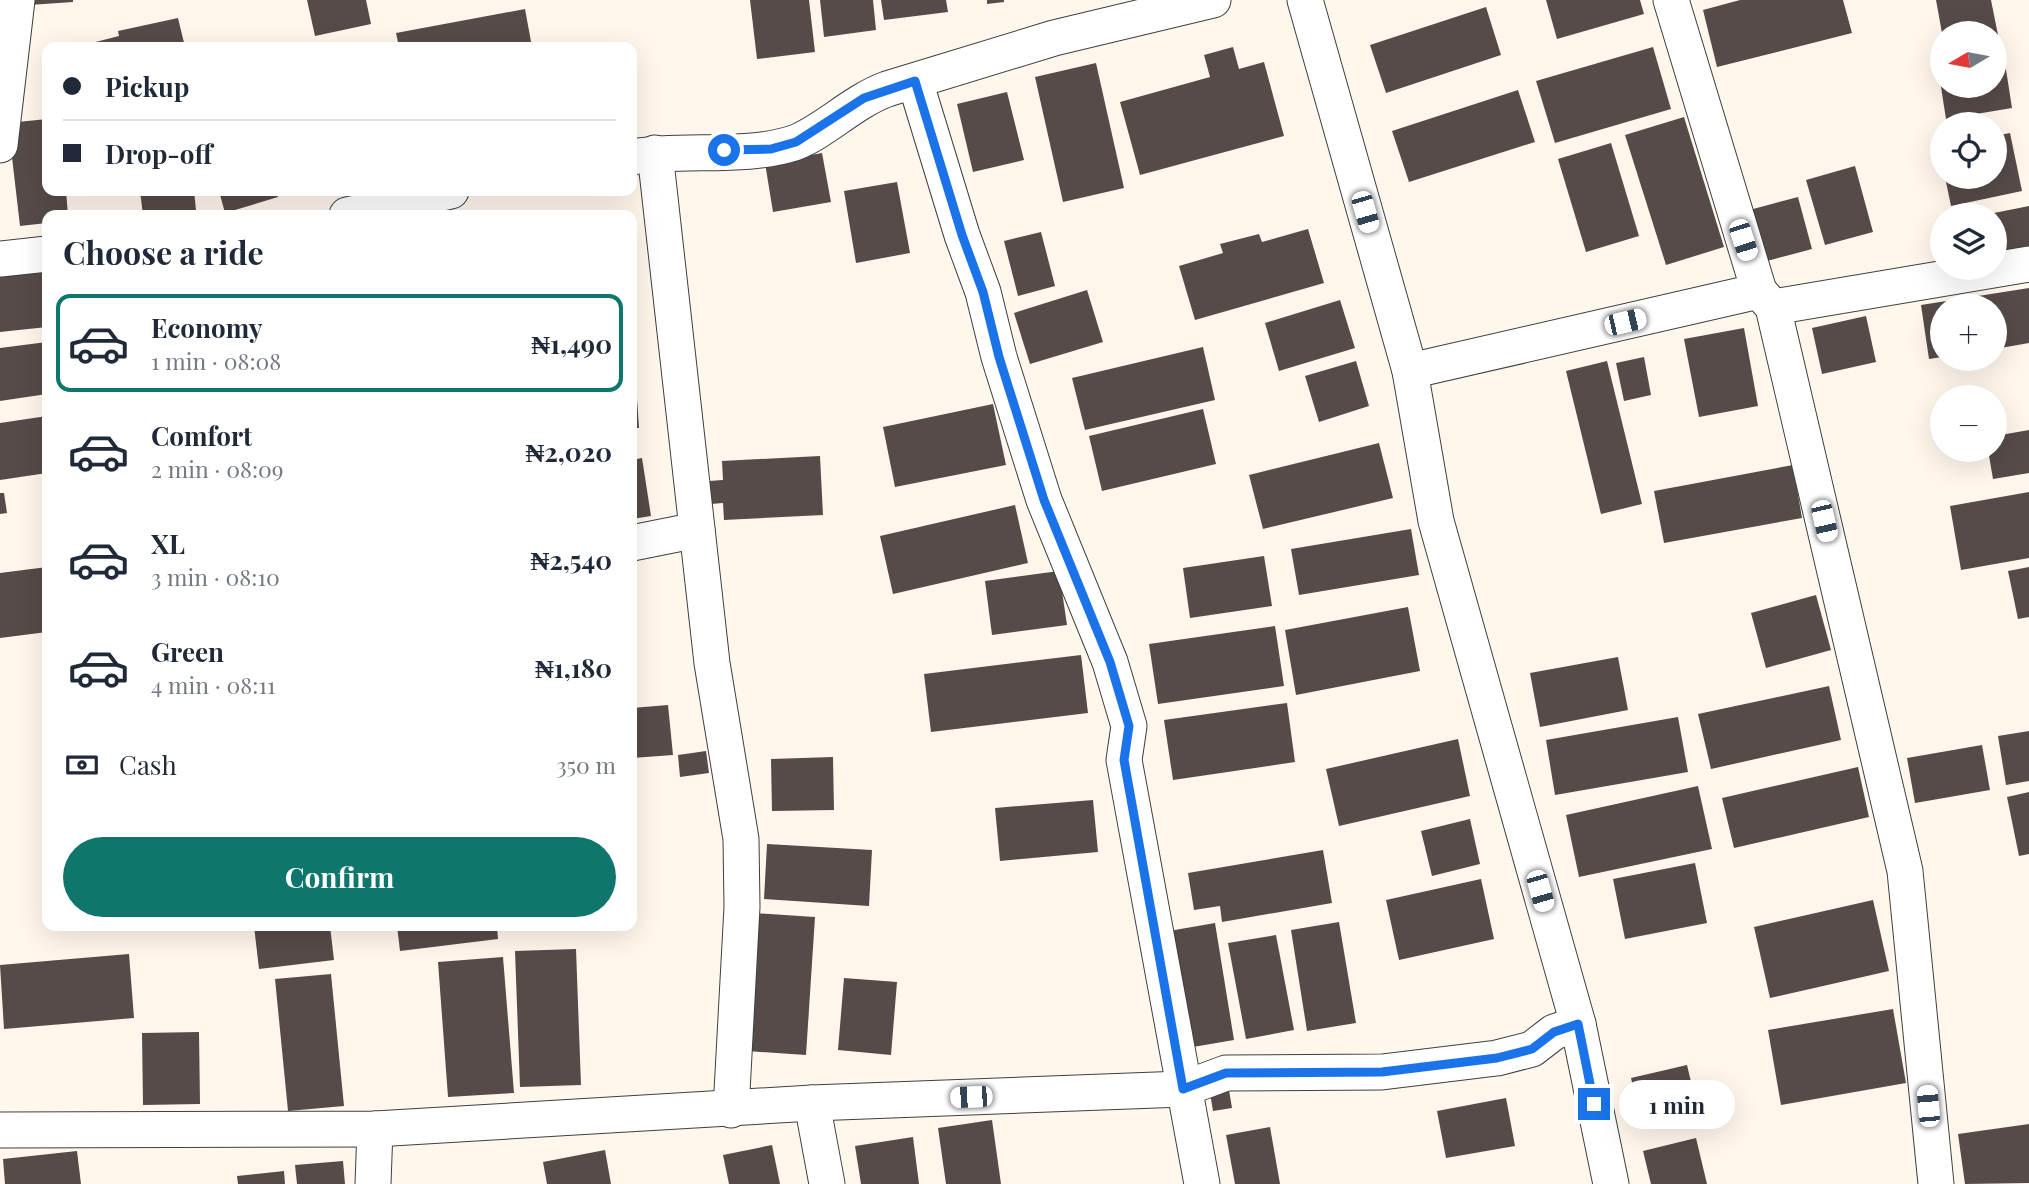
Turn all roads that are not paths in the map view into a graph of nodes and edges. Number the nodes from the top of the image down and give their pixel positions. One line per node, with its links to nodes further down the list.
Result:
1 (17, 0): 6 (street)
2 (1213, 0): 5 (street)
3 (1305, 0): 14 (street)
4 (1671, 0): 13 (street)
5 (915, 81): 7 (street); 18 (street)
6 (0, 145)
7 (643, 155): 15 (street)
8 (429, 196): 9 (street)
9 (369, 210)
10 (42, 255): 11 (street)
11 (0, 259)
12 (2029, 264): 13 (street)
13 (1766, 299): 14 (street); 27 (street)
14 (1410, 371): 17 (street)
15 (697, 530): 16 (street); 20 (street)
16 (637, 542)
17 (1578, 1024): 18 (street); 26 (street)
18 (1183, 1089): 19 (street); 25 (street)
19 (812, 1103): 20 (street); 24 (street)
20 (731, 1110): 21 (street)
21 (375, 1129): 22 (street); 23 (street)
22 (0, 1130)
23 (373, 1184)
24 (827, 1184)
25 (1202, 1184)
26 (1611, 1184)
27 (1936, 1184)

